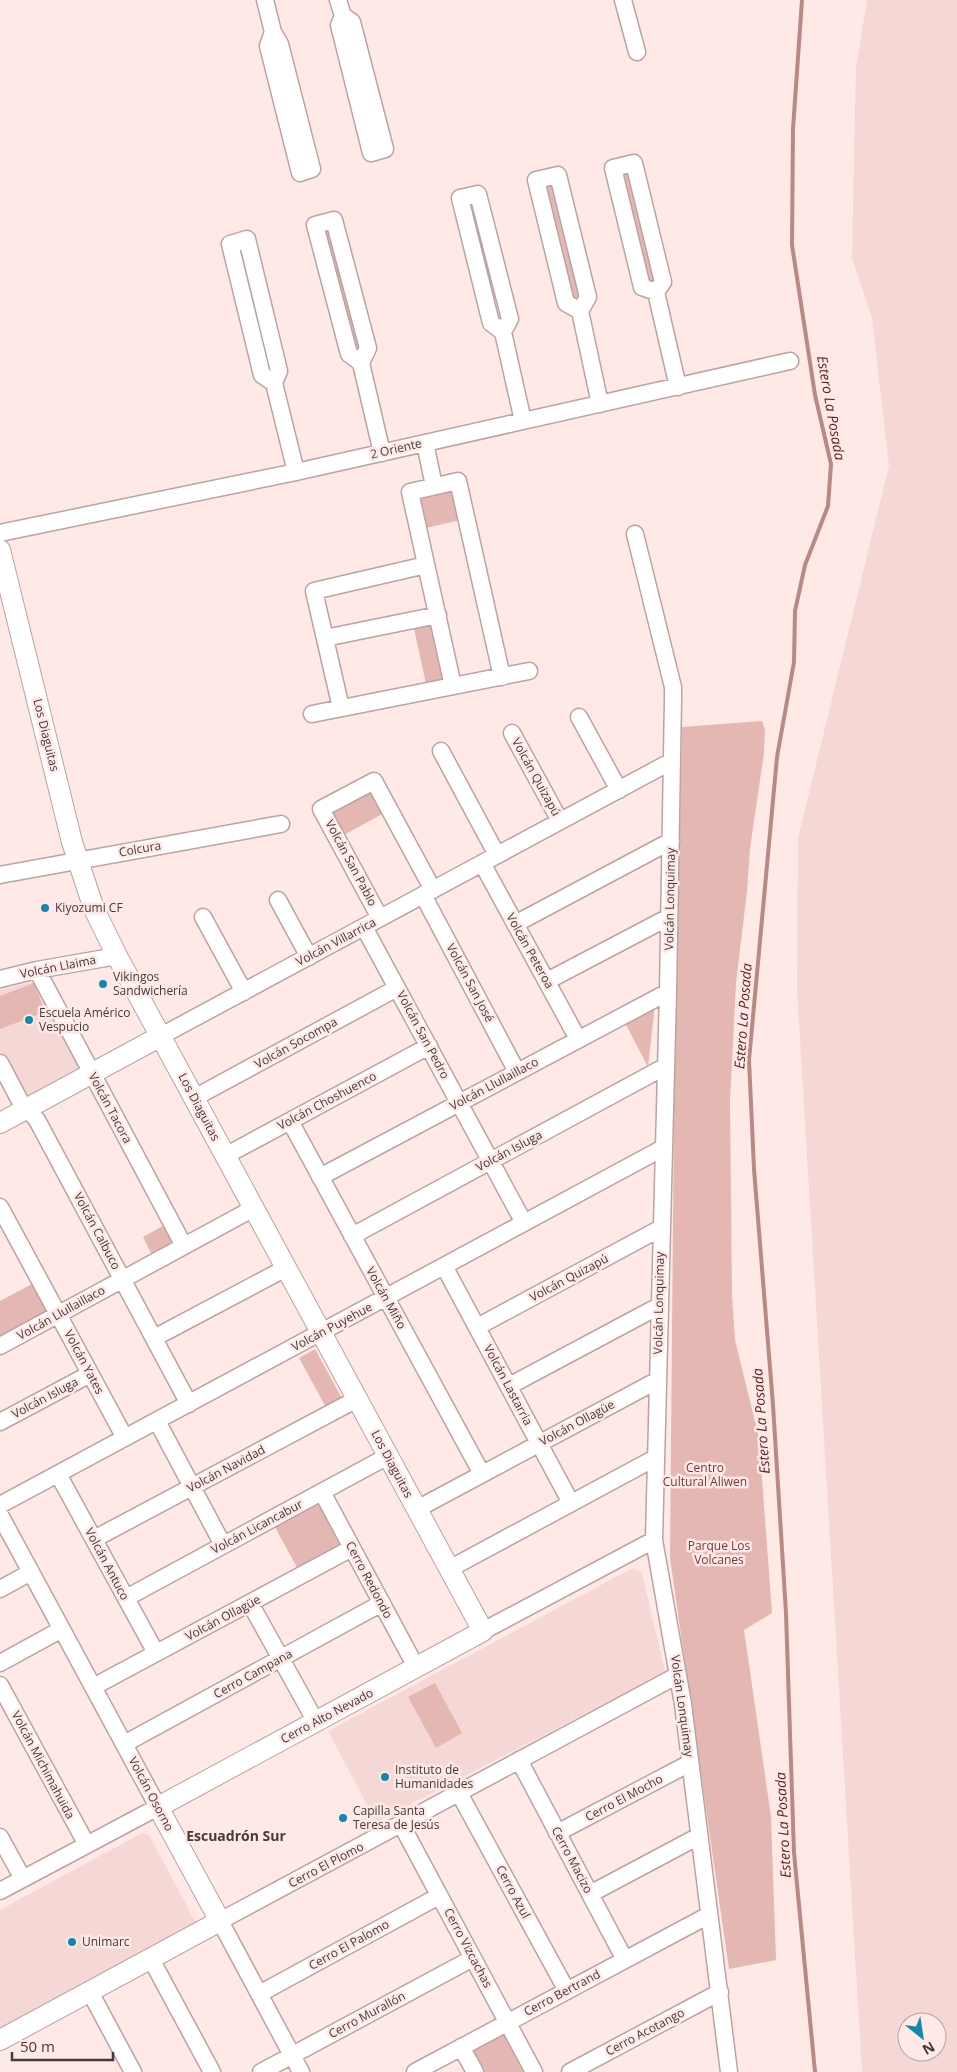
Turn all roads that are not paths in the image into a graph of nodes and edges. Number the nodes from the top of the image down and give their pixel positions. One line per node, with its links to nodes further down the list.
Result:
1 (265, 0): 5 (street)
2 (338, 0): 4 (street)
3 (623, 0): 6 (street)
4 (343, 16): 4 (street)
5 (273, 32): 5 (street)
6 (637, 52)
7 (656, 292): 7 (street); 13 (street)
8 (580, 310): 8 (street); 14 (street)
9 (503, 332): 9 (street); 15 (street)
10 (361, 362): 10 (street); 17 (street)
11 (790, 362): 13 (street, 2 Oriente)
12 (274, 383): 12 (street); 18 (street)
13 (678, 387): 14 (street, 2 Oriente)
14 (600, 404): 15 (street, 2 Oriente)
15 (523, 421): 16 (street, 2 Oriente)
16 (425, 443): 17 (street, 2 Oriente); 19 (street)
17 (382, 453): 18 (street, 2 Oriente)
18 (296, 472): 20 (street, 2 Oriente)
19 (434, 486): 23 (street); 27 (street)
20 (0, 533)
21 (635, 534): 34 (street, Volcán Lonquimay)
22 (0, 550): 41 (street, Los Diaguitas)
23 (426, 565): 24 (street); 25 (street)
24 (438, 615): 25 (street); 28 (street)
25 (325, 638): 29 (street)
26 (529, 671): 27 (street)
27 (502, 677): 28 (street)
28 (454, 686): 29 (street)
29 (342, 708): 30 (street)
30 (312, 714)
31 (579, 717): 35 (street)
32 (512, 733): 37 (street, Volcán Quizapú)
33 (441, 751): 40 (street)
34 (672, 761): 35 (street, Volcán Villarrica); 39 (street, Volcán Lonquimay)
35 (619, 790): 37 (street, Volcán Villarrica)
36 (321, 809): 44 (street, Volcán San José); 48 (street, Volcán San Pablo)
37 (560, 821): 40 (street, Volcán Villarrica)
38 (280, 824): 41 (street, Colcura)
39 (671, 841): 46 (street, Volcán Lonquimay); 49 (street)
40 (497, 855): 42 (street, Volcán Villarrica)
41 (78, 860): 43 (street, Colcura); 51 (street, Los Diaguitas)
42 (482, 863): 44 (street, Volcán Villarrica); 49 (street, Volcán Peteroa)
43 (0, 875)
44 (428, 892): 48 (street, Volcán Villarrica); 64 (street, Volcán San José)
45 (278, 900): 52 (street)
46 (669, 917): 55 (street); 58 (street, Volcán Lonquimay)
47 (203, 918): 57 (street)
48 (380, 918): 50 (street, Volcán Villarrica)
49 (515, 924): 55 (street, Volcán Peteroa)
50 (364, 927): 52 (street, Volcán Villarrica); 56 (street, Volcán San Pedro)
51 (117, 956): 53 (street, Volcán Llaima); 59 (street, Los Diaguitas)
52 (309, 957): 57 (street, Volcán Villarrica)
53 (37, 970): 54 (street, Volcán Llaima); 65 (street, Volcán Tacora)
54 (0, 979)
55 (547, 981): 60 (street, Volcán Peteroa)
56 (397, 988): 61 (street, Volcán San Pedro); 66 (street, Volcán Socompa)
57 (244, 992): 59 (street, Volcán Villarrica)
58 (668, 992): 60 (street, Volcán Llullaillaco); 63 (street, Volcán Lonquimay)
59 (161, 1036): 65 (street, Volcán Villarrica); 66 (street, Los Diaguitas)
60 (578, 1039): 64 (street, Volcán Llullaillaco)
61 (428, 1046): 67 (street, Volcán San Pedro); 69 (street, Volcán Choshuenco)
62 (0, 1063): 68 (street, Volcán Calbuco)
63 (666, 1066): 71 (street, Volcán Lonquimay); 73 (street, Volcán Isluga)
64 (517, 1072): 67 (street, Volcán Llullaillaco)
65 (92, 1074): 68 (street, Volcán Villarrica); 80 (street, Volcán Tacora)
66 (194, 1098): 72 (street, Los Diaguitas)
67 (459, 1102): 73 (street, Volcán San Pedro); 74 (street, Volcán Llullaillaco)
68 (27, 1108): 70 (street, Volcán Villarrica); 83 (street, Volcán Calbuco)
69 (290, 1121): 72 (street, Volcán Choshuenco); 74 (street, Volcán Miño)
70 (0, 1123)
71 (663, 1148): 77 (street, Volcán Puyehue); 78 (street, Volcán Lonquimay)
72 (225, 1156): 76 (street, Los Diaguitas)
73 (490, 1161): 77 (street, Volcán San Pedro); 79 (street, Volcán Isluga)
74 (320, 1177): 79 (street, Volcán Miño)
75 (0, 1207): 86 (street, Volcán Yates)
76 (254, 1208): 80 (street, Volcán Llullaillaco); 82 (street, Los Diaguitas)
77 (524, 1223): 81 (street, Volcán Puyehue)
78 (661, 1228): 85 (street, Volcán Lonquimay); 87 (street, Volcán Quizapú)
79 (352, 1236): 84 (street, Volcán Miño)
80 (184, 1246): 83 (street, Volcán Llullaillaco)
81 (444, 1266): 84 (street, Volcán Puyehue); 87 (street, Volcán Lastarria)
82 (286, 1268): 88 (street, Los Diaguitas); 89 (street)
83 (123, 1279): 86 (street, Volcán Llullaillaco); 89 (street, Volcán Calbuco)
84 (386, 1298): 88 (street, Volcán Puyehue); 103 (street, Volcán Miño)
85 (659, 1306): 92 (street, Volcán Lonquimay); 93 (street)
86 (58, 1314): 90 (street, Volcán Llullaillaco); 91 (street, Volcán Yates)
87 (477, 1327): 93 (street, Volcán Lastarria)
88 (321, 1332): 94 (street, Los Diaguitas); 95 (street, Volcán Puyehue)
89 (154, 1338): 95 (street, Volcán Calbuco)
90 (0, 1346)
91 (90, 1374): 97 (street, Volcán Isluga); 98 (street, Volcán Yates)
92 (658, 1380): 99 (street, Volcán Ollagüe); 101 (street, Volcán Lonquimay)
93 (508, 1386): 99 (street, Volcán Lastarria)
94 (357, 1399): 100 (street, Los Diaguitas); 104 (street, Volcán Navidad)
95 (189, 1404): 96 (street, Volcán Puyehue)
96 (156, 1421): 98 (street, Volcán Puyehue); 104 (street)
97 (0, 1422)
98 (125, 1438): 102 (street, Volcán Puyehue)
99 (539, 1443): 103 (street, Volcán Ollagüe); 106 (street, Volcán Lastarria)
100 (388, 1456): 105 (street, Volcán Licancabur); 108 (street, Los Diaguitas)
101 (655, 1458): 106 (street); 111 (street, Volcán Lonquimay)
102 (58, 1474): 107 (street, Volcán Puyehue); 110 (street, Volcán Antuco)
103 (482, 1474): 108 (street, Volcán Ollagüe)
104 (192, 1487): 110 (street, Volcán Navidad); 112 (street)
105 (322, 1492): 112 (street, Volcán Licancabur); 113 (street, Cerro Redondo)
106 (571, 1503): 114 (street)
107 (0, 1505)
108 (417, 1509): 114 (street, Los Diaguitas)
109 (0, 1515): 115 (street, Volcán Osorno)
110 (94, 1539): 117 (street, Volcán Antuco)
111 (654, 1540): 121 (street, Cerro Alto Nevado); 126 (street, Volcán Lonquimay)
112 (223, 1545): 117 (street, Volcán Licancabur)
113 (352, 1548): 118 (street, Volcán Ollagüe); 119 (street, Cerro Redondo)
114 (449, 1568): 121 (street, Los Diaguitas)
115 (31, 1572): 116 (street); 120 (street, Volcán Osorno)
116 (0, 1589)
117 (126, 1598): 122 (street, Volcán Antuco)
118 (250, 1603): 122 (street, Volcán Ollagüe); 123 (street)
119 (382, 1603): 123 (street, Cerro Campana); 125 (street, Cerro Redondo)
120 (62, 1629): 124 (street); 128 (street, Volcán Osorno)
121 (483, 1631): 125 (street, Cerro Alto Nevado)
122 (156, 1654): 128 (street, Volcán Ollagüe)
123 (281, 1658): 129 (street); 130 (street, Cerro Campana)
124 (0, 1663)
125 (416, 1667): 129 (street, Cerro Alto Nevado)
126 (678, 1675): 131 (street, Cerro El Plomo); 132 (street, Volcán Lonquimay)
127 (0, 1685): 139 (street, Volcán Michimahuida)
128 (93, 1687): 130 (street, Volcán Osorno)
129 (316, 1722): 134 (street, Cerro Alto Nevado)
130 (124, 1744): 134 (street, Volcán Osorno)
131 (519, 1760): 133 (street, Cerro El Plomo); 136 (street, Cerro Macizo)
132 (690, 1763): 136 (street, Cerro El Mocho); 137 (street, Volcán Lonquimay)
133 (459, 1793): 135 (street, Cerro El Plomo); 149 (street, Cerro Azul)
134 (158, 1807): 139 (street, Cerro Alto Nevado); 145 (street, Volcán Osorno)
135 (401, 1824): 143 (street, Cerro Vizcachas); 145 (street, Cerro El Plomo)
136 (557, 1832): 142 (street, Cerro Macizo)
137 (700, 1836): 142 (street); 144 (street, Volcán Lonquimay)
138 (0, 1837): 140 (street)
139 (87, 1845): 140 (street, Cerro Alto Nevado)
140 (23, 1879): 141 (street, Cerro Alto Nevado)
141 (0, 1891)
142 (590, 1894): 148 (street, Cerro Macizo)
143 (440, 1896): 146 (street, Cerro Vizcachas); 152 (street, Cerro El Palomo)
144 (709, 1915): 148 (street, Cerro Bertrand); 151 (street, Volcán Lonquimay)
145 (220, 1921): 147 (street, Cerro El Plomo); 152 (street, Volcán Osorno)
146 (473, 1958): 153 (street, Cerro Vizcachas); 156 (street, Cerro Murallón)
147 (151, 1959): 150 (street, Cerro El Plomo); 158 (street)
148 (625, 1960): 149 (street, Cerro Bertrand)
149 (567, 1991): 153 (street, Cerro Bertrand)
150 (90, 1992): 154 (street, Cerro El Plomo); 157 (street)
151 (720, 1992): 164 (street, Cerro Acotango); 165 (street, Volcán Lonquimay)
152 (259, 1994): 156 (street, Volcán Osorno)
153 (508, 2023): 155 (street, Cerro Bertrand); 163 (street, Cerro Vizcachas)
154 (0, 2040)
155 (461, 2047): 161 (street, Cerro Bertrand); 162 (street)
156 (292, 2055): 159 (street, Cerro Murallón); 160 (street, Volcán Osorno)
157 (126, 2070)
158 (212, 2072)
159 (261, 2072)
160 (301, 2072)
161 (415, 2072)
162 (475, 2072)
163 (534, 2072)
164 (570, 2072)
165 (729, 2072)

